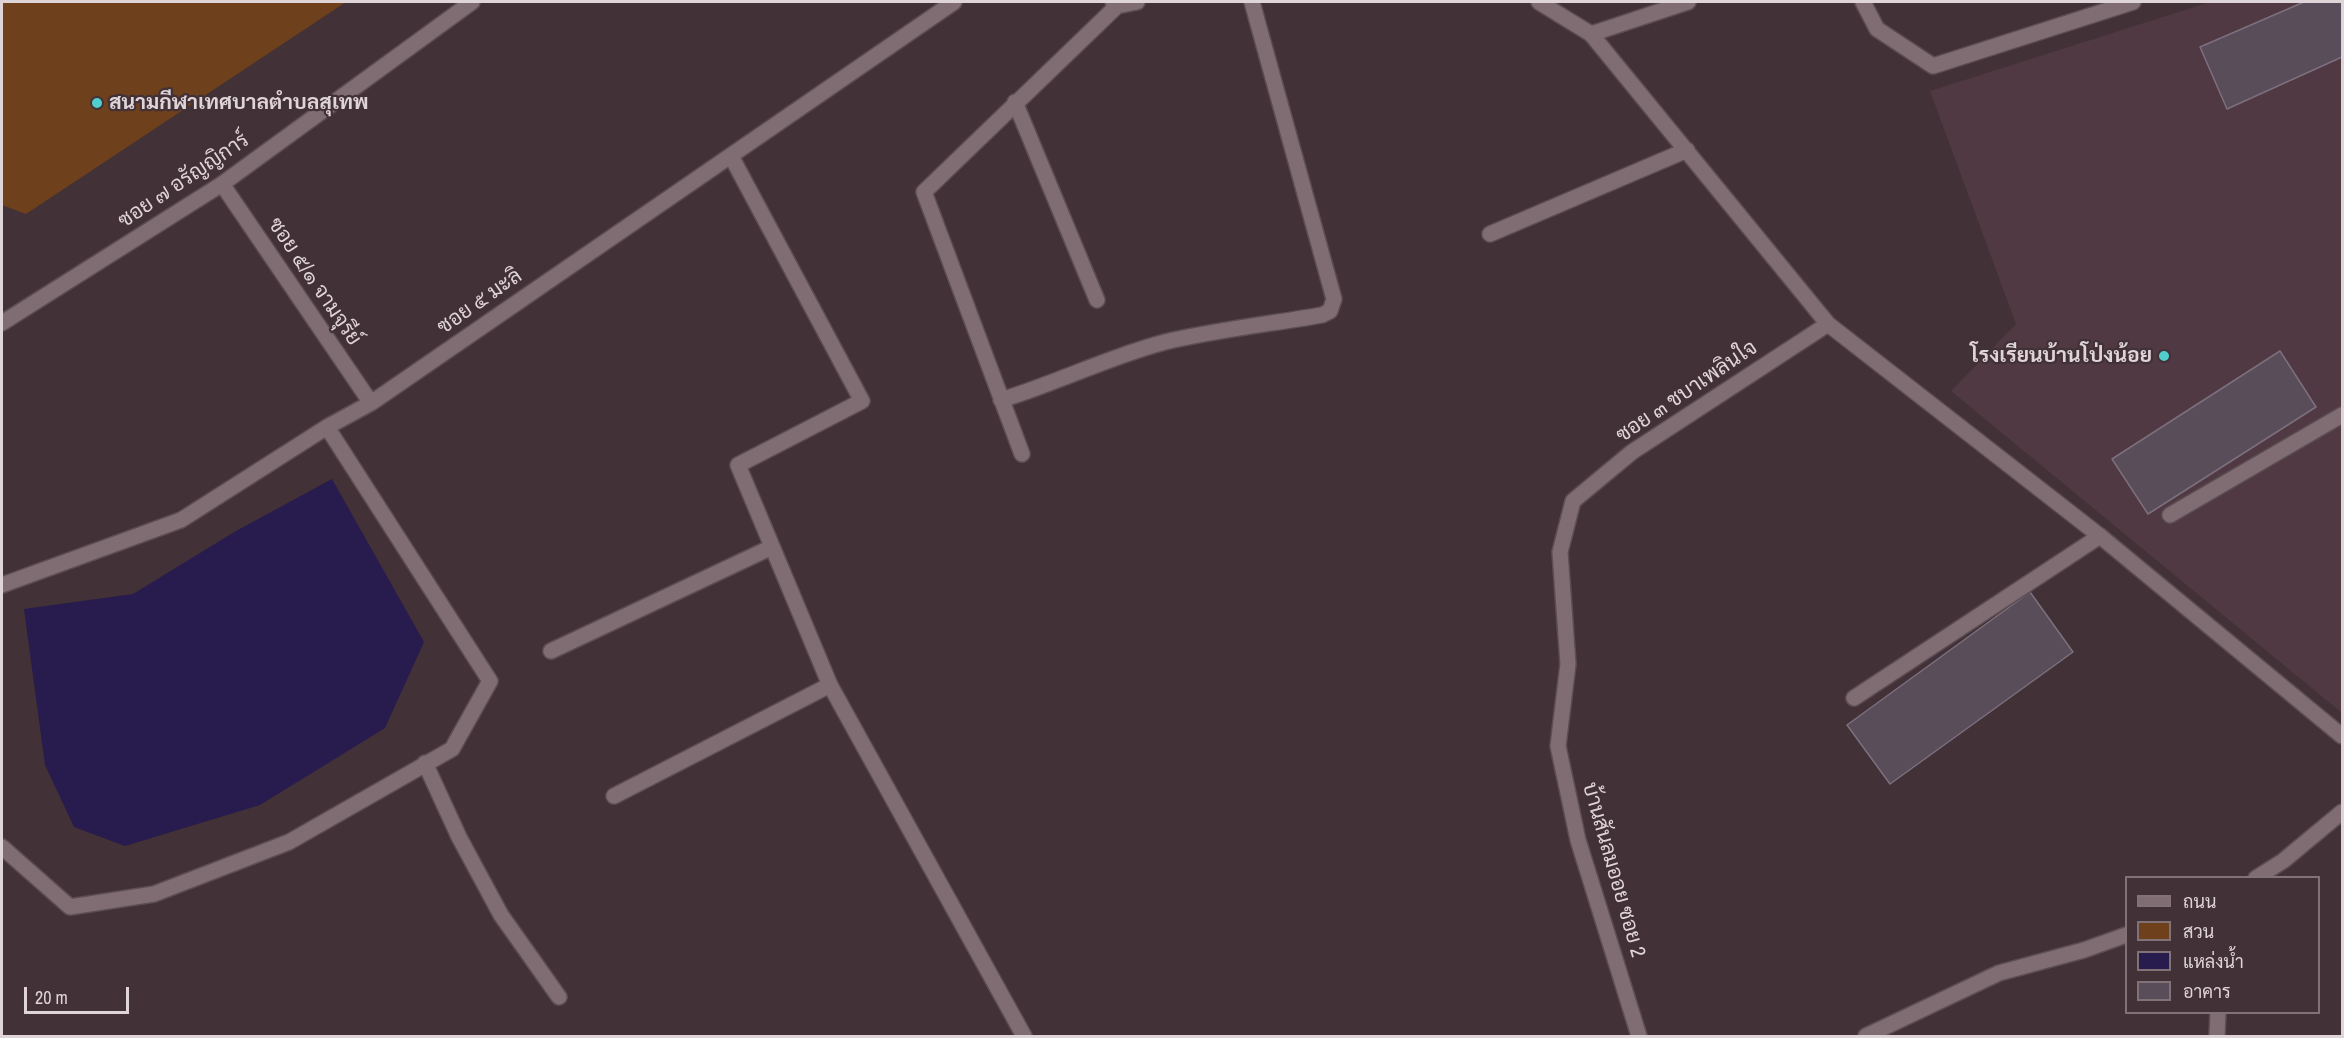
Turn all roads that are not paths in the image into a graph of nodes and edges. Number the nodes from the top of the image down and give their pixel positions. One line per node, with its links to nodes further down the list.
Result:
1 (472, 2): 14 (street, ซอย ๗ อรัญญิการ์)
2 (954, 2): 13 (street, ซอย ๕ มะลิ)
3 (1137, 2): 9 (street)
4 (1252, 2): 19 (street)
5 (1539, 2): 10 (street)
6 (1688, 2): 10 (street)
7 (1863, 2): 8 (street)
8 (2133, 2)
9 (1115, 4): 11 (street)
10 (1591, 33): 12 (street)
11 (1015, 102): 16 (street); 19 (street)
12 (1687, 150): 15 (street); 18 (street)
13 (731, 156): 20 (street, ซอย ๕ มะลิ); 27 (street)
14 (222, 184): 17 (street, ซอย ๗ อรัญญิการ์); 20 (street, ซอย ๕/๑ จามจุรีย์)
15 (1490, 234)
16 (1097, 300)
17 (2, 323)
18 (1828, 324): 24 (street, ซอย ๓ ชบาเพลินใจ); 26 (street)
19 (1001, 400): 23 (street)
20 (371, 403): 22 (street, ซอย ๕ มะลิ)
21 (2343, 415): 25 (street)
22 (327, 427): 28 (street, ซอย ๕ มะลิ); 33 (street)
23 (1022, 454)
24 (1573, 501): 42 (street, บ้านสันลมออย ซอย 2)
25 (2170, 515)
26 (2100, 536): 31 (street); 32 (street)
27 (772, 547): 29 (street); 30 (street)
28 (2, 585)
29 (551, 651)
30 (830, 684): 34 (street); 41 (street)
31 (1854, 698)
32 (2343, 736)
33 (425, 764): 36 (street); 39 (street)
34 (614, 796)
35 (2343, 812): 37 (street)
36 (2, 847)
37 (2259, 876)
38 (2125, 936): 43 (street)
39 (559, 997)
40 (2218, 1014): 44 (street)
41 (1024, 1036)
42 (1639, 1036)
43 (1866, 1036)
44 (2217, 1036)

